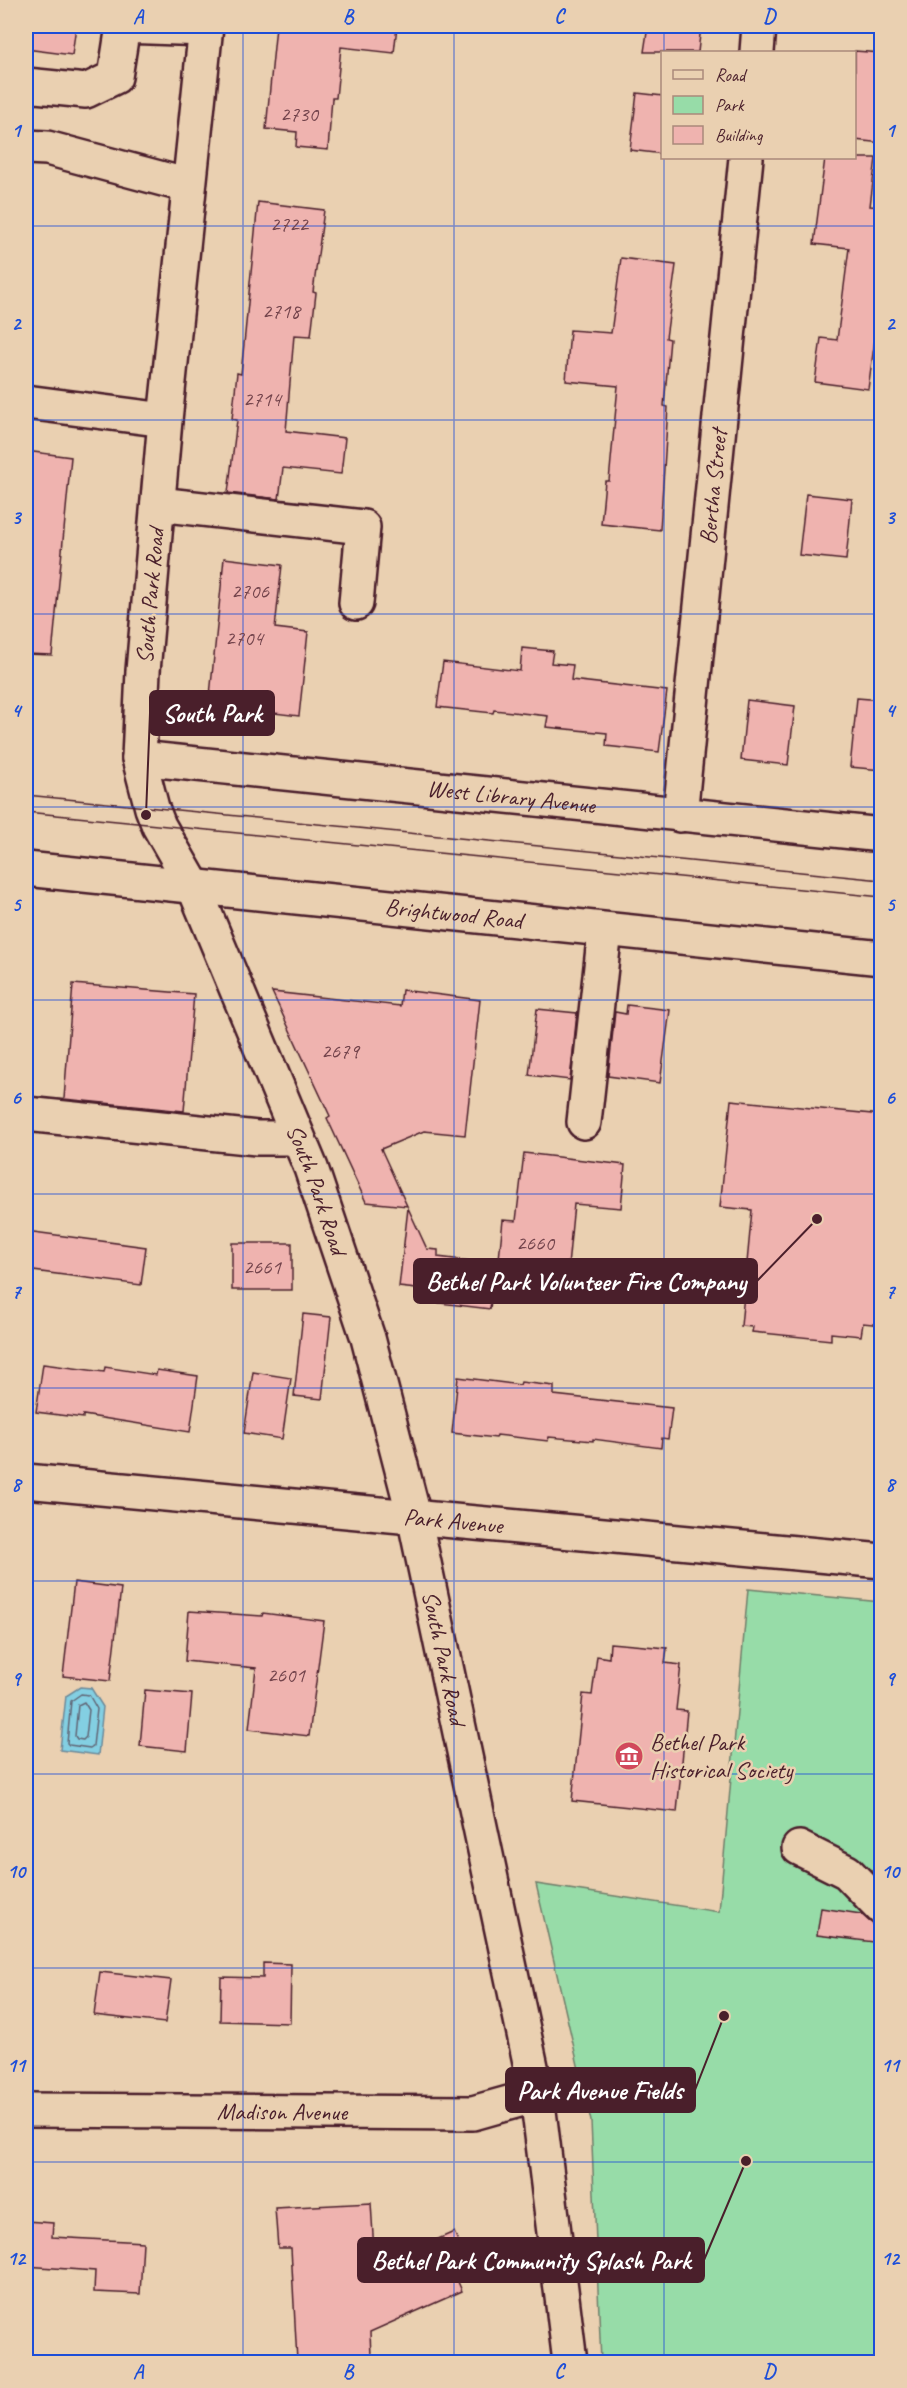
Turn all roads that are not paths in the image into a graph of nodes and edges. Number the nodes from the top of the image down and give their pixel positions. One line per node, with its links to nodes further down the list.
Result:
1 (759, 26): 3 (street)
2 (206, 27): 4 (street); 7 (street, South Park Road)
3 (756, 51)
4 (26, 85)
5 (26, 147): 7 (street)
6 (746, 159): 13 (street, Bertha Street)
7 (189, 186): 9 (street, South Park Road)
8 (26, 402): 9 (street)
9 (165, 420): 10 (street, South Park Road)
10 (158, 504): 11 (street); 12 (street, South Park Road)
11 (356, 603)
12 (139, 758): 13 (street, West Library Avenue); 16 (street, South Park Road)
13 (680, 815): 14 (street, West Library Avenue)
14 (882, 834)
15 (26, 869): 16 (street, Brightwood Road)
16 (194, 887): 17 (street, Brightwood Road); 21 (street, South Park Road)
17 (605, 930): 18 (street, Brightwood Road); 20 (street)
18 (882, 958)
19 (26, 1114): 21 (street)
20 (584, 1122)
21 (298, 1138): 23 (street, South Park Road)
22 (26, 1481): 23 (street, Park Avenue)
23 (414, 1516): 24 (street, Park Avenue); 27 (street, South Park Road)
24 (882, 1561)
25 (799, 1848): 26 (street)
26 (882, 1908)
27 (537, 2096): 28 (street, Madison Avenue); 29 (street, South Park Road)
28 (26, 2110)
29 (570, 2362)

